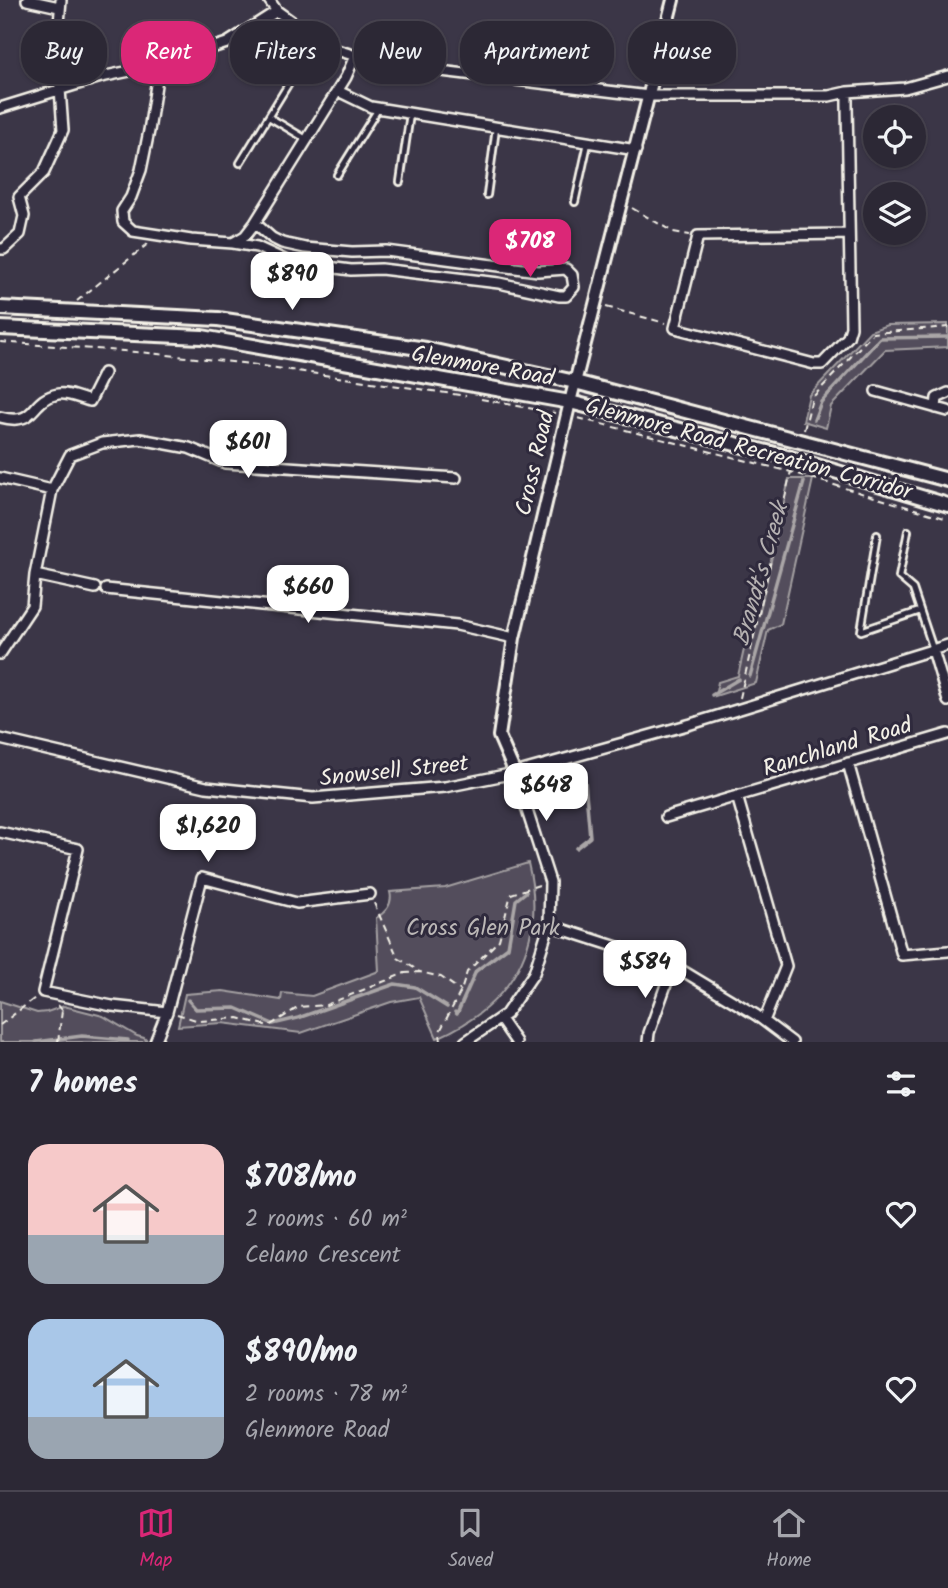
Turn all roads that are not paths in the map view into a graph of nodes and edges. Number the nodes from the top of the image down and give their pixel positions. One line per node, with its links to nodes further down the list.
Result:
1 (27, 0): 4 (street)
2 (269, 0): 5 (street)
3 (673, 0): 17 (street, Cross Road)
4 (60, 4): 14 (street)
5 (277, 11): 6 (street); 7 (street)
6 (216, 47)
7 (354, 56)
8 (354, 58): 15 (street)
9 (446, 72): 17 (street)
10 (121, 73): 14 (street)
11 (948, 76): 16 (street)
12 (156, 84): 33 (street)
13 (288, 84): 21 (lane)
14 (59, 90): 18 (street); 34 (street)
15 (338, 91): 19 (street); 23 (street)
16 (847, 92): 17 (street); 32 (street)
17 (649, 96): 25 (street, Cross Road)
18 (0, 108)
19 (378, 108): 20 (street); 27 (lane)
20 (411, 114): 22 (street); 28 (lane)
21 (269, 117): 23 (lane); 26 (lane)
22 (497, 128): 24 (street); 29 (lane)
23 (306, 139): 31 (street)
24 (588, 143): 25 (street); 30 (lane)
25 (636, 150): 42 (street, Cross Road)
26 (240, 163)
27 (337, 175)
28 (400, 182)
29 (487, 195)
30 (575, 202)
31 (255, 223): 33 (street); 35 (street)
32 (849, 234): 32 (street)
33 (233, 243): 36 (street)
34 (0, 249)
35 (367, 252): 36 (street); 37 (street)
36 (368, 269): 38 (street)
37 (550, 271): 38 (street); 38 (street)
38 (548, 293)
39 (0, 308): 42 (main road, Glenmore Road)
40 (0, 328): 45 (main road, Glenmore Road)
41 (104, 373): 48 (street)
42 (575, 382): 45 (street, Cross Road); 51 (main road, Glenmore Road)
43 (876, 391): 46 (street)
44 (948, 393): 46 (street)
45 (570, 401): 53 (main road, Glenmore Road); 60 (street, Cross Road)
46 (936, 408): 47 (street)
47 (948, 411)
48 (0, 417)
49 (0, 478): 52 (street)
50 (456, 478): 52 (street)
51 (948, 480)
52 (52, 490): 56 (street)
53 (948, 505)
54 (908, 531): 59 (lane)
55 (877, 535): 59 (lane)
56 (35, 575): 57 (street); 63 (street)
57 (95, 588)
58 (106, 589): 60 (street)
59 (920, 611): 62 (lane)
60 (514, 638): 68 (street, Cross Road)
61 (948, 645): 62 (street, Snowsell Street)
62 (933, 650): 64 (street); 68 (street, Snowsell Street)
63 (0, 654)
64 (948, 701)
65 (948, 734): 67 (street, Ranchland Road)
66 (0, 739): 68 (street, Snowsell Street)
67 (848, 763): 69 (street, Ranchland Road); 74 (street)
68 (515, 773): 73 (street)
69 (737, 796): 70 (street, Ranchland Road); 78 (street)
70 (666, 817)
71 (0, 832): 76 (street)
72 (370, 894): 76 (street)
73 (550, 925): 75 (street); 77 (street)
74 (948, 951)
75 (673, 965): 78 (street); 82 (street)
76 (167, 1012): 79 (street)
77 (500, 1019): 80 (street); 81 (street)
78 (764, 1021): 83 (street)
79 (155, 1042)
80 (465, 1042)
81 (516, 1042)
82 (648, 1042)
83 (792, 1042)

